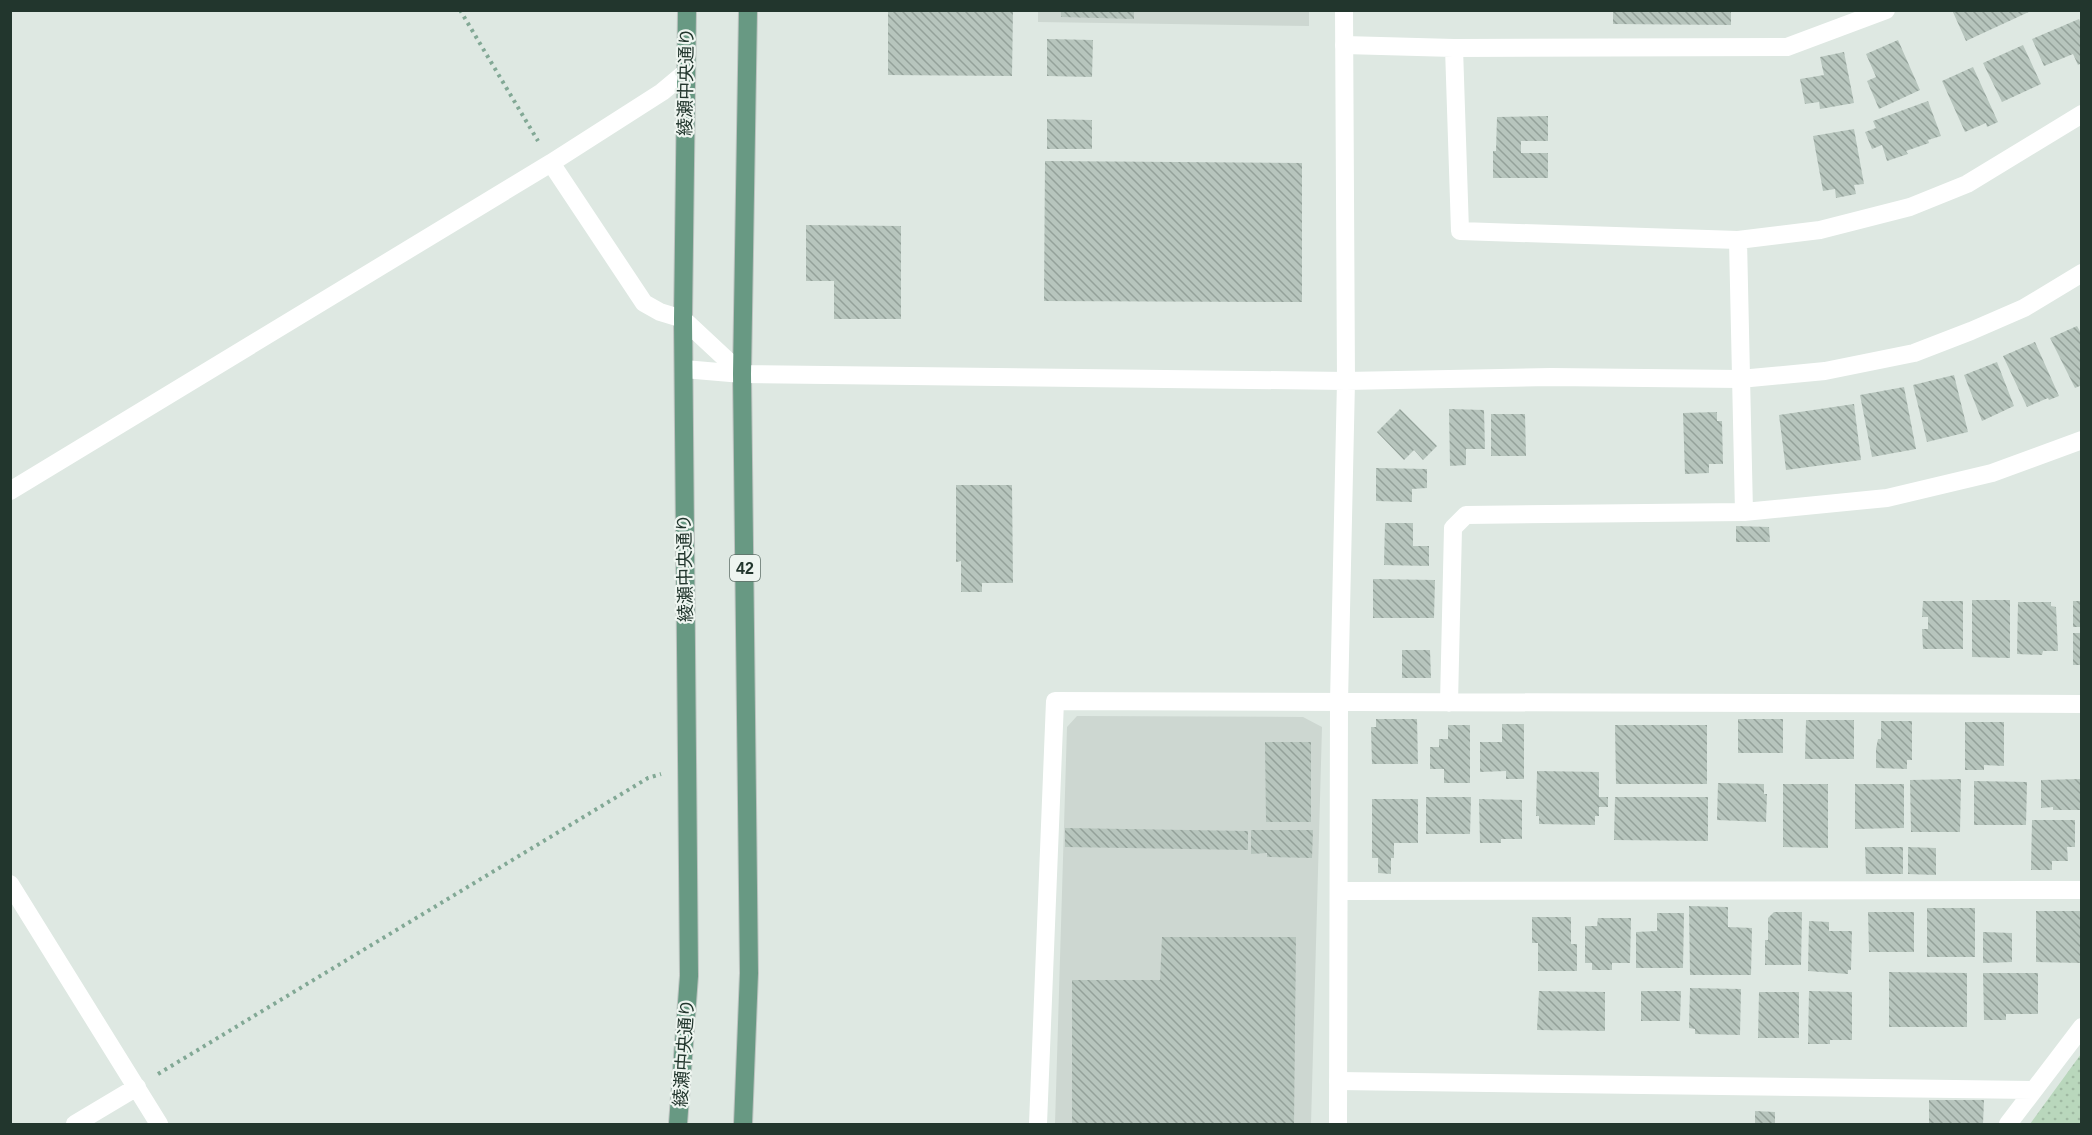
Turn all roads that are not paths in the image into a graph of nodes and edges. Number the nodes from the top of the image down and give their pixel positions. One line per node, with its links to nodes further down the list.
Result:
1 (687, 10): 7 (main road, 綾瀬中央通り)
2 (748, 10): 14 (main road, 42)
3 (1344, 10): 5 (street)
4 (1886, 10): 6 (street)
5 (1344, 45): 6 (street); 16 (street)
6 (1454, 48): 10 (street)
7 (686, 72): 9 (street); 12 (main road, 綾瀬中央通り)
8 (2082, 114): 10 (street)
9 (551, 163): 12 (street); 18 (street)
10 (1738, 240): 15 (street)
11 (2082, 273): 15 (street)
12 (682, 319): 13 (main road, 綾瀬中央通り); 14 (street)
13 (684, 369): 14 (street); 32 (main road, 綾瀬中央通り)
14 (742, 374): 16 (street); 33 (main road, 42)
15 (1740, 379): 16 (street); 19 (street)
16 (1346, 381): 20 (street)
17 (2082, 440): 19 (street)
18 (10, 491)
19 (1744, 512): 21 (street)
20 (1339, 702): 21 (street); 25 (street); 34 (street)
21 (1449, 703): 22 (street)
22 (2082, 704)
23 (10, 884): 28 (street)
24 (2082, 890): 25 (street)
25 (1340, 891): 27 (street)
26 (2082, 1028): 29 (street)
27 (1338, 1081): 29 (street); 35 (street)
28 (137, 1087): 30 (street); 31 (street)
29 (2033, 1090): 36 (street)
30 (75, 1125)
31 (159, 1125)
32 (678, 1125)
33 (743, 1125)
34 (1038, 1125)
35 (1338, 1125)
36 (2008, 1125)

